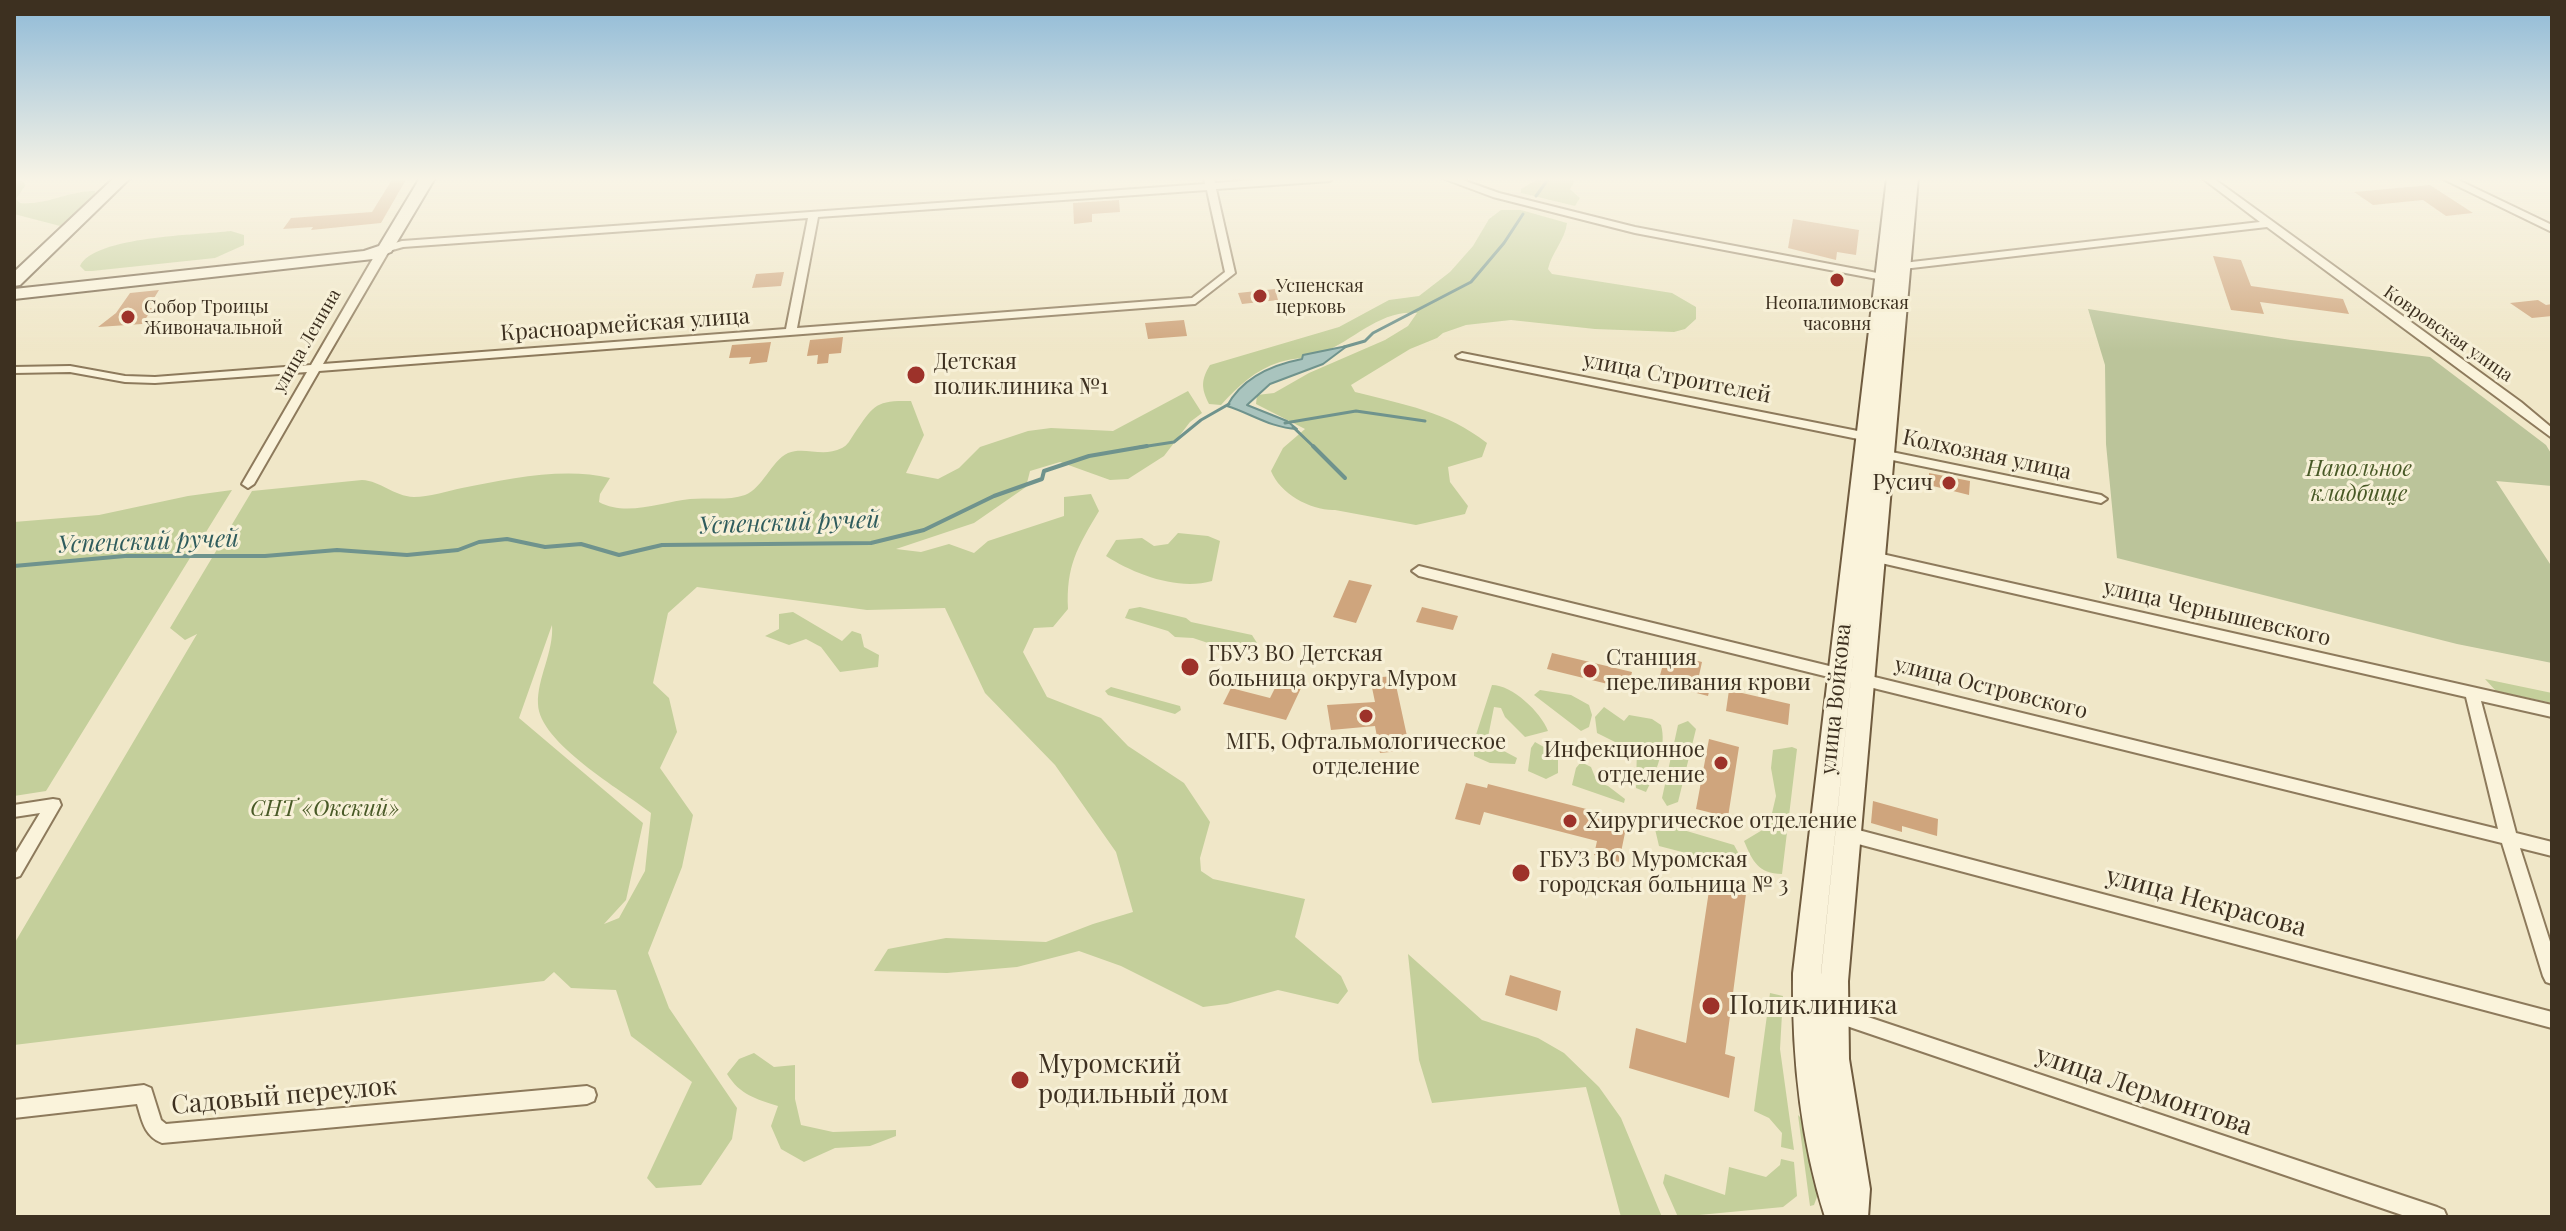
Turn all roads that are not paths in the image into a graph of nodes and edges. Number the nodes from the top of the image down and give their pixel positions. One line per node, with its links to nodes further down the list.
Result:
1 (62, 235): 13 (main road)
2 (393, 235): 11 (main road, улица Ленина)
3 (528, 235): 11 (street)
4 (809, 235): 15 (street)
5 (1222, 235): 15 (street, Красноармейская улица)
6 (1667, 235): 12 (street)
7 (1896, 235): 12 (main road, улица Войкова)
8 (1902, 235): 12 (main road, улица Войкова)
9 (2185, 235): 12 (street)
10 (2284, 235): 19 (street, Ковровская улица)
11 (385, 249): 14 (main road); 17 (street, улица Ленина)
12 (1896, 275): 20 (main road, улица Войкова)
13 (14, 281)
14 (22, 294)
15 (791, 332): 17 (street, Красноармейская улица)
16 (1462, 356): 20 (street, улица Строителей)
17 (314, 369): 18 (street, Красноармейская улица); 21 (street, улица Ленина)
18 (14, 370)
19 (2552, 434)
20 (1875, 445): 22 (street, Колхозная улица); 23 (main road, улица Войкова); 25 (main road, улица Войкова)
21 (248, 484)
22 (2101, 499)
23 (1873, 557): 25 (main road, улица Войкова); 26 (street, улица Чернышевского)
24 (1419, 571): 25 (street, улица Островского)
25 (1850, 676): 29 (main road, улица Войкова); 30 (street, улица Островского); 38 (main road, улица Войкова)
26 (2472, 693): 27 (street, улица Чернышевского); 30 (street)
27 (2552, 711)
28 (14, 811): 32 (street)
29 (1847, 834): 34 (main road, улица Войкова); 35 (street, улица Некрасова)
30 (2509, 839): 31 (street, улица Островского); 33 (street)
31 (2552, 849)
32 (14, 871)
33 (2552, 976)
34 (1835, 1014): 39 (main road, улица Войкова); 40 (street, улица Лермонтова)
35 (2552, 1020)
36 (587, 1095): 37 (street, Садовый переулок)
37 (14, 1109)
38 (1841, 1217)
39 (1852, 1217)
40 (2437, 1217)

